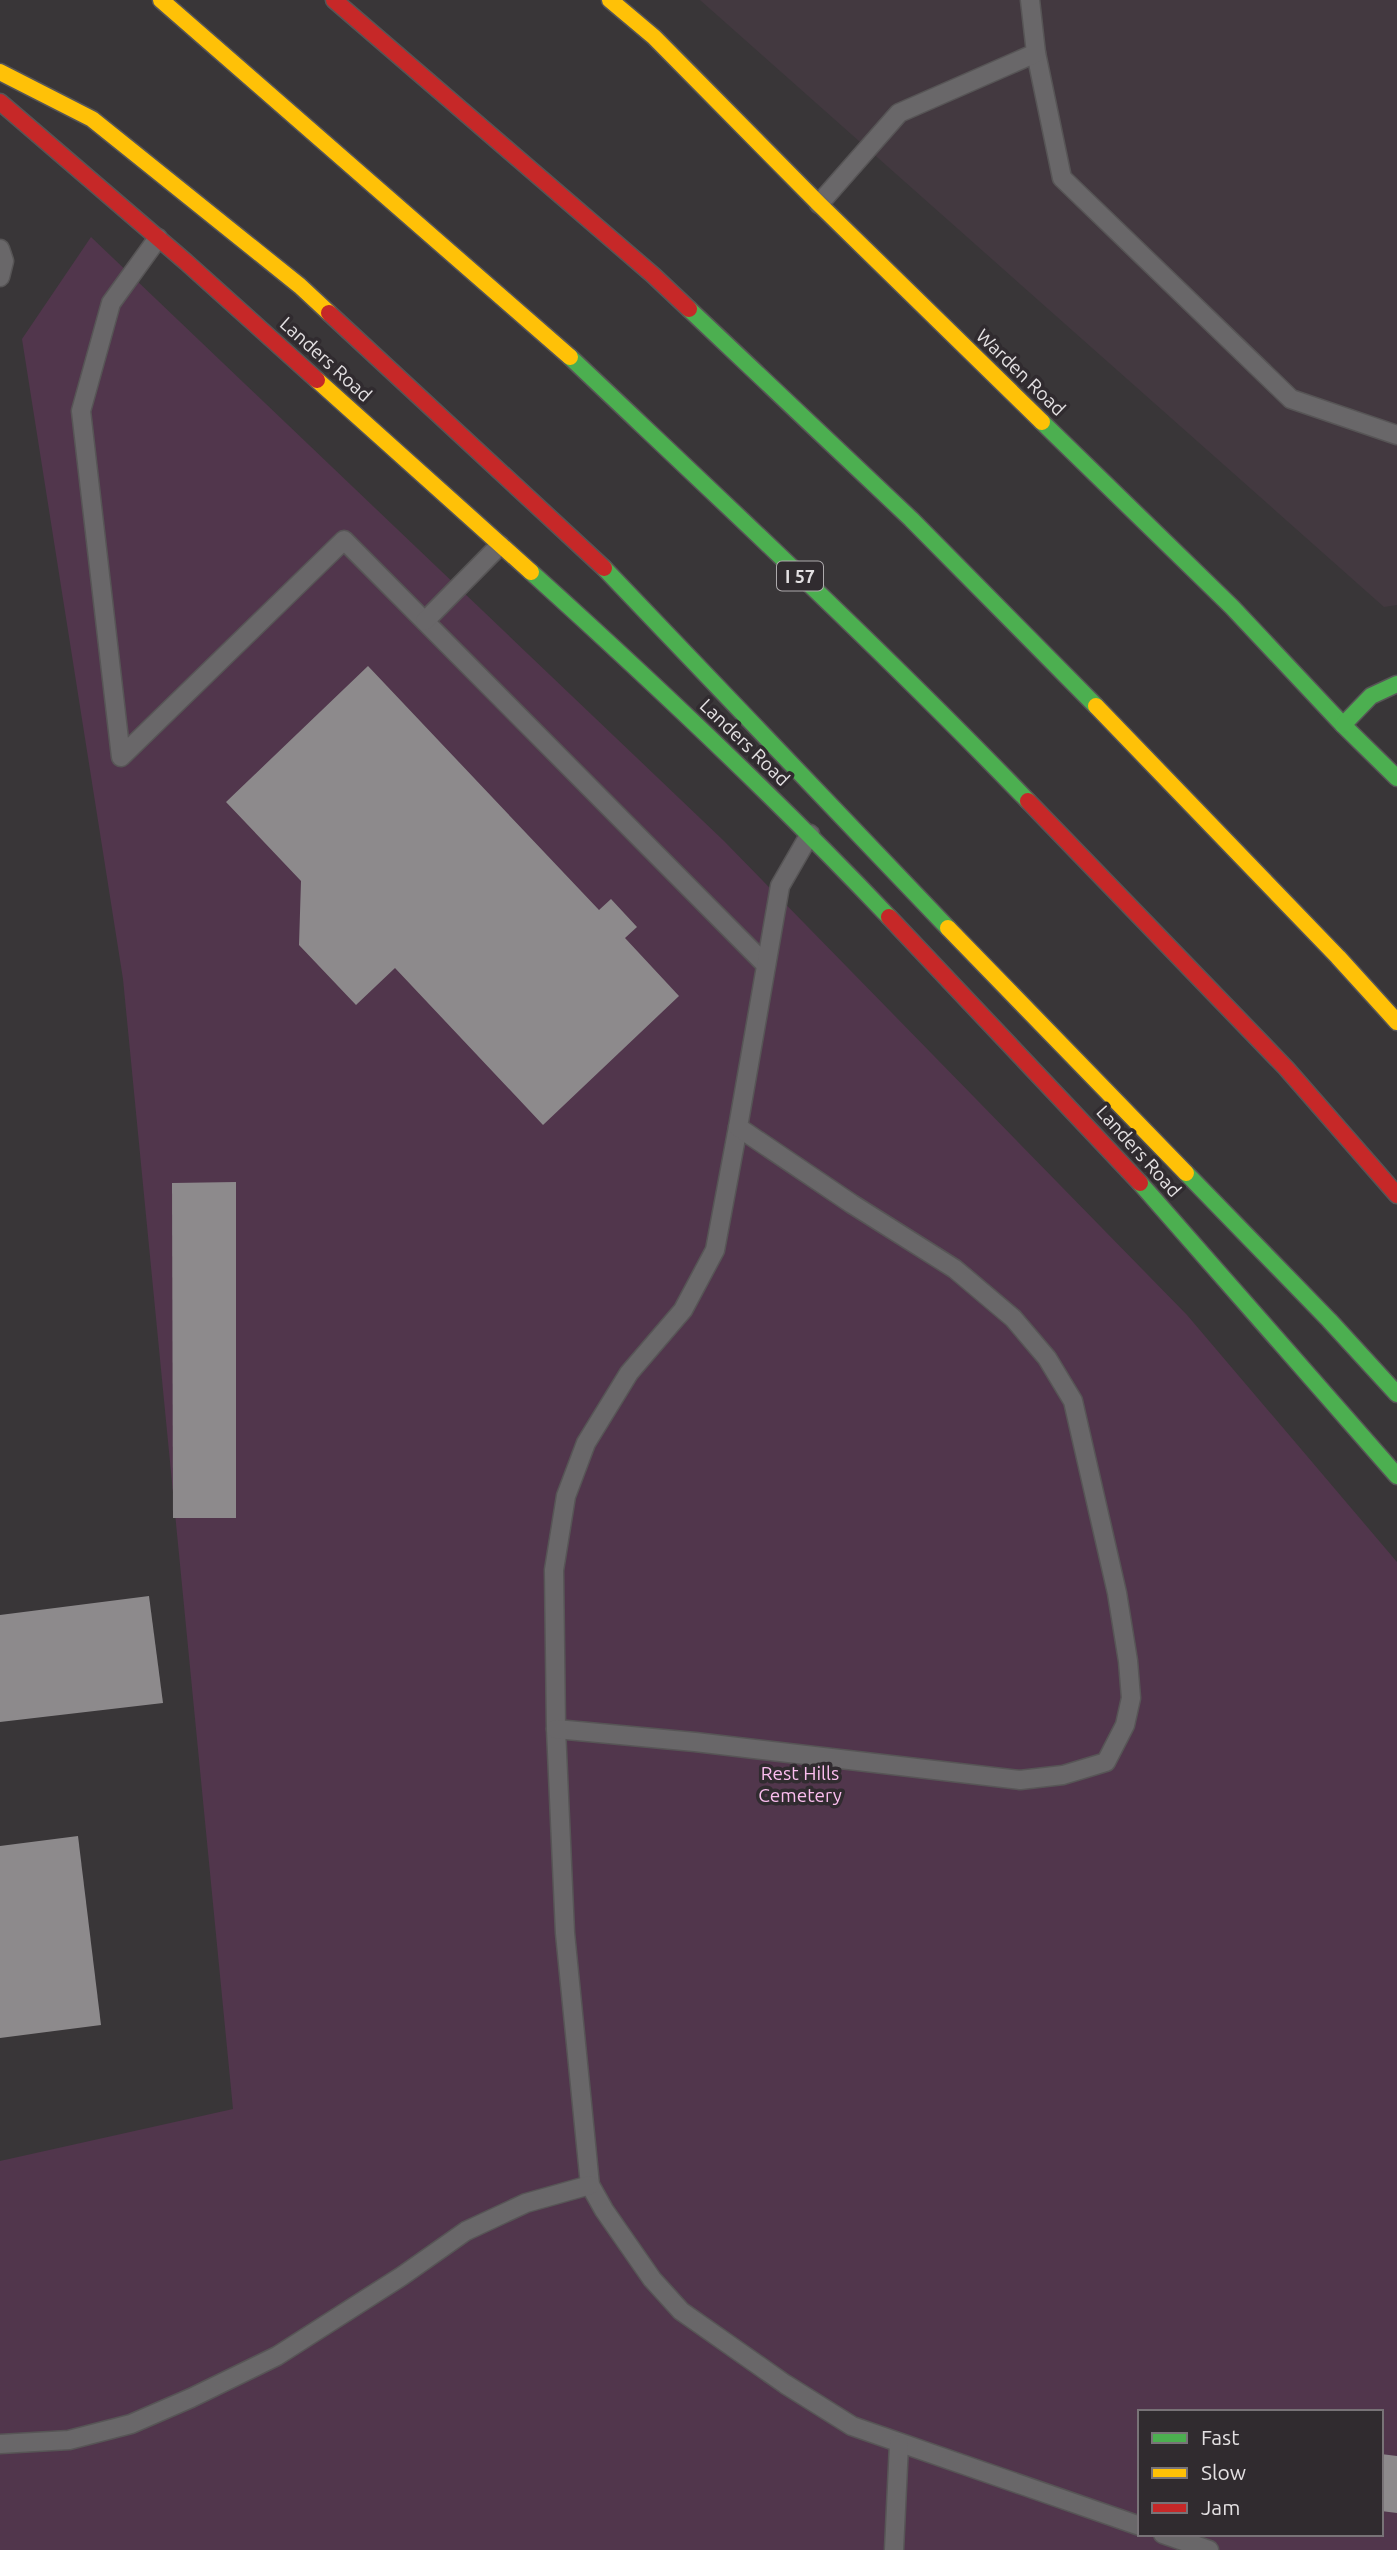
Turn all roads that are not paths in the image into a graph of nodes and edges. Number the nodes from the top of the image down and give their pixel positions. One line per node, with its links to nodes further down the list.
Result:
1 (161, 0): 22 (main road, I 57)
2 (334, 0): 20 (main road)
3 (610, 0): 8 (main road, Warden Road)
4 (1030, 0): 5 (lane)
5 (1036, 53): 8 (lane); 12 (lane)
6 (0, 72): 23 (main road)
7 (0, 102): 9 (main road, Landers Road)
8 (820, 204): 16 (main road, Warden Road)
9 (158, 238): 13 (main road, Landers Road); 14 (lane)
10 (0, 249): 11 (lane)
11 (0, 277)
12 (1397, 435)
13 (500, 545): 14 (lane); 18 (main road, Landers Road)
14 (425, 621): 19 (lane)
15 (1397, 684): 16 (main road)
16 (1343, 725): 17 (main road, Warden Road)
17 (1397, 778)
18 (810, 834): 19 (lane); 24 (main road, Landers Road)
19 (766, 965): 21 (lane)
20 (1397, 1021)
21 (738, 1127): 25 (lane); 25 (lane)
22 (1397, 1195)
23 (1397, 1394)
24 (1397, 1476)
25 (556, 1728): 26 (lane)
26 (590, 2185): 27 (lane); 28 (lane)
27 (0, 2444)
28 (899, 2444): 29 (lane); 31 (lane)
29 (1138, 2525)
30 (1169, 2536): 32 (lane)
31 (894, 2550)
32 (1209, 2550)

